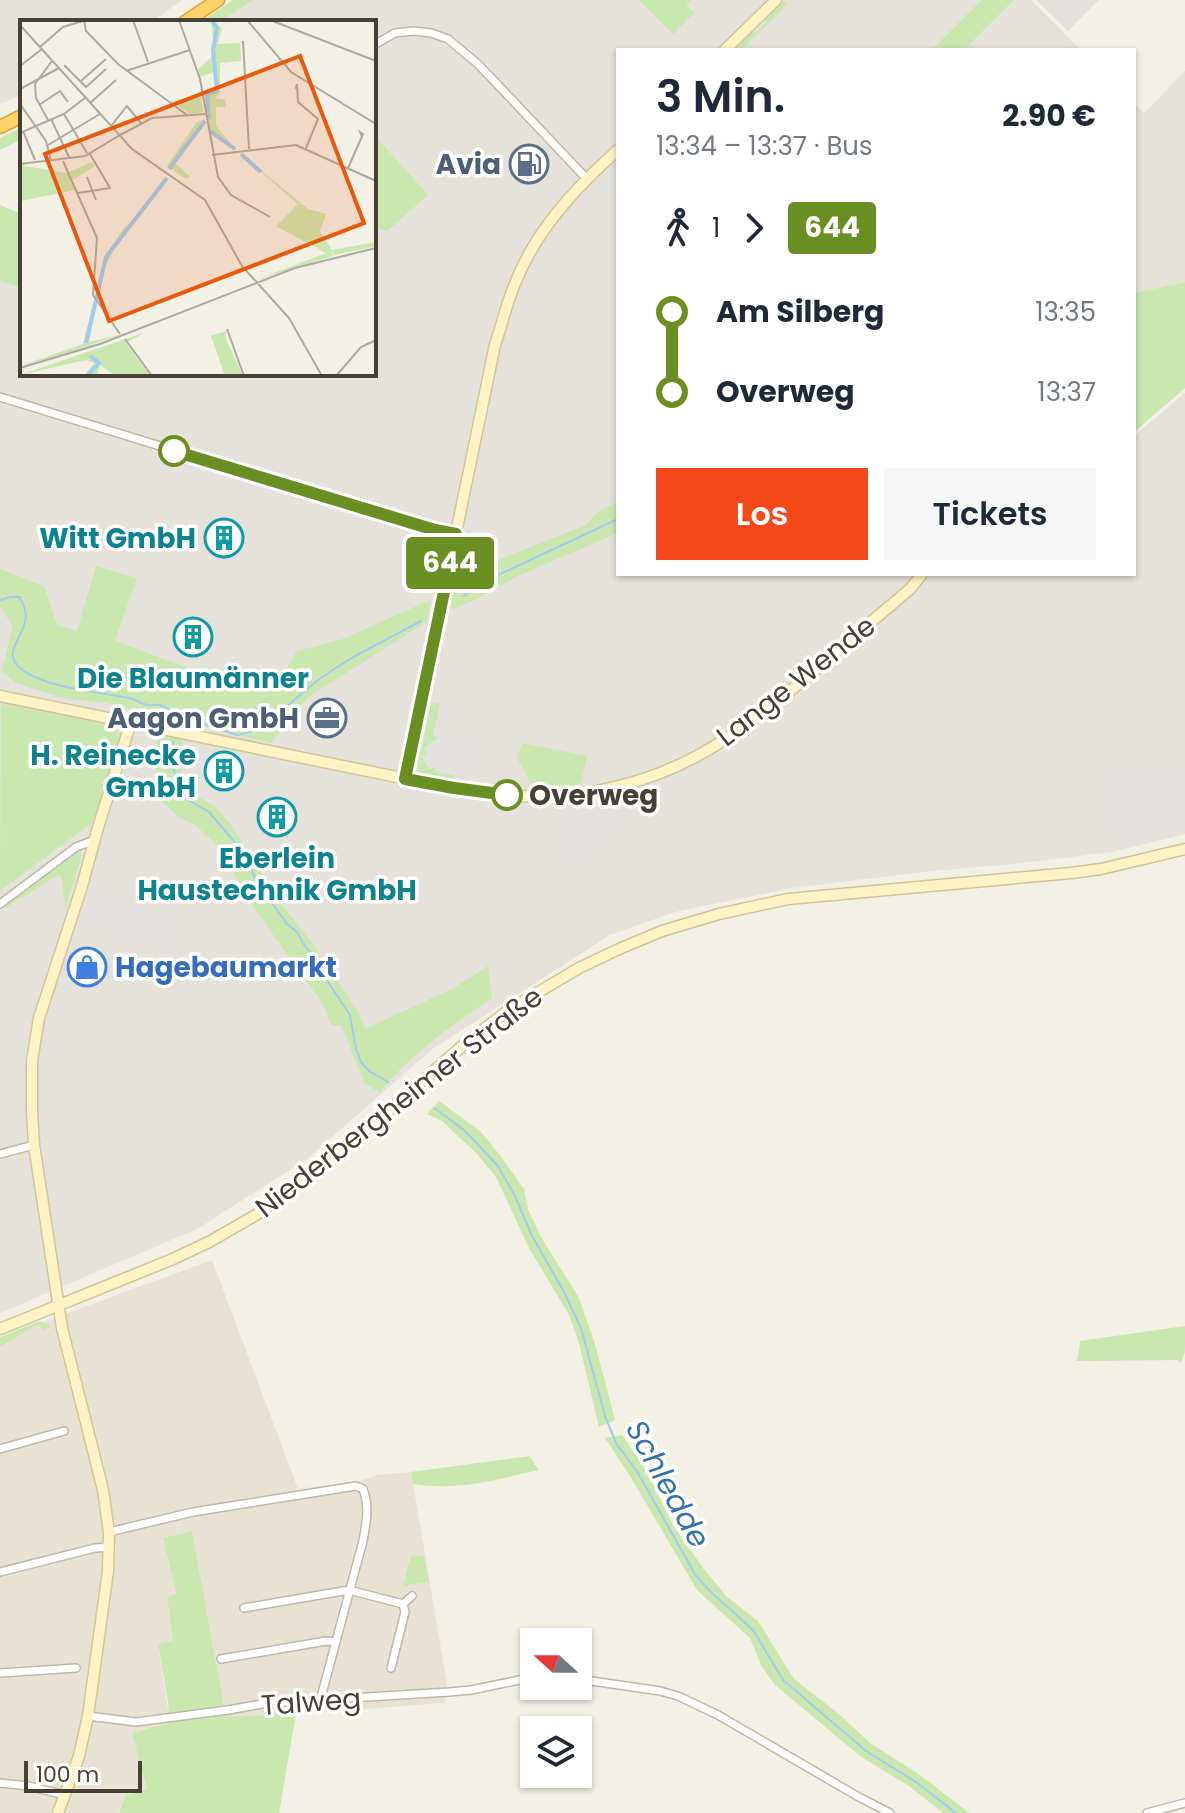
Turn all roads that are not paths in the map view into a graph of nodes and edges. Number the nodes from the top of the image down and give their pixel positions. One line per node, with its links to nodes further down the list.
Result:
1 (218, 0): 3 (highway)
2 (776, 0): 5 (street)
3 (188, 20)
4 (376, 44): 9 (street)
5 (727, 48)
6 (20, 117): 7 (highway)
7 (0, 127)
8 (616, 152): 9 (street)
9 (586, 178): 11 (street)
10 (0, 397): 11 (street)
11 (456, 534): 15 (street)
12 (920, 576): 15 (street, Lange Wende)
13 (0, 696): 14 (street, Lange Wende)
14 (131, 722): 15 (street, Lange Wende); 16 (street)
15 (405, 779)
16 (95, 840): 18 (street); 19 (street)
17 (1185, 849): 21 (street, Niederbergheimer Straße)
18 (0, 904)
19 (34, 1145): 20 (street); 21 (street)
20 (0, 1154)
21 (59, 1305): 22 (street, Niederbergheimer Straße); 25 (street)
22 (0, 1329)
23 (64, 1431): 24 (street)
24 (0, 1449)
25 (109, 1532): 26 (street); 28 (street)
26 (110, 1547): 27 (street); 40 (street)
27 (0, 1572)
28 (349, 1590): 30 (street); 31 (street); 32 (street)
29 (412, 1596): 30 (street)
30 (403, 1604): 35 (street)
31 (244, 1608)
32 (336, 1642): 33 (street); 39 (street)
33 (221, 1659)
34 (76, 1668): 36 (street)
35 (391, 1668)
36 (0, 1673)
37 (520, 1680): 39 (street, Talweg)
38 (592, 1681): 45 (street)
39 (320, 1701): 40 (street, Talweg)
40 (88, 1716): 42 (street)
41 (0, 1783): 42 (street)
42 (65, 1795): 44 (street)
43 (1185, 1803): 46 (street)
44 (58, 1813)
45 (890, 1813)
46 (1147, 1813)

